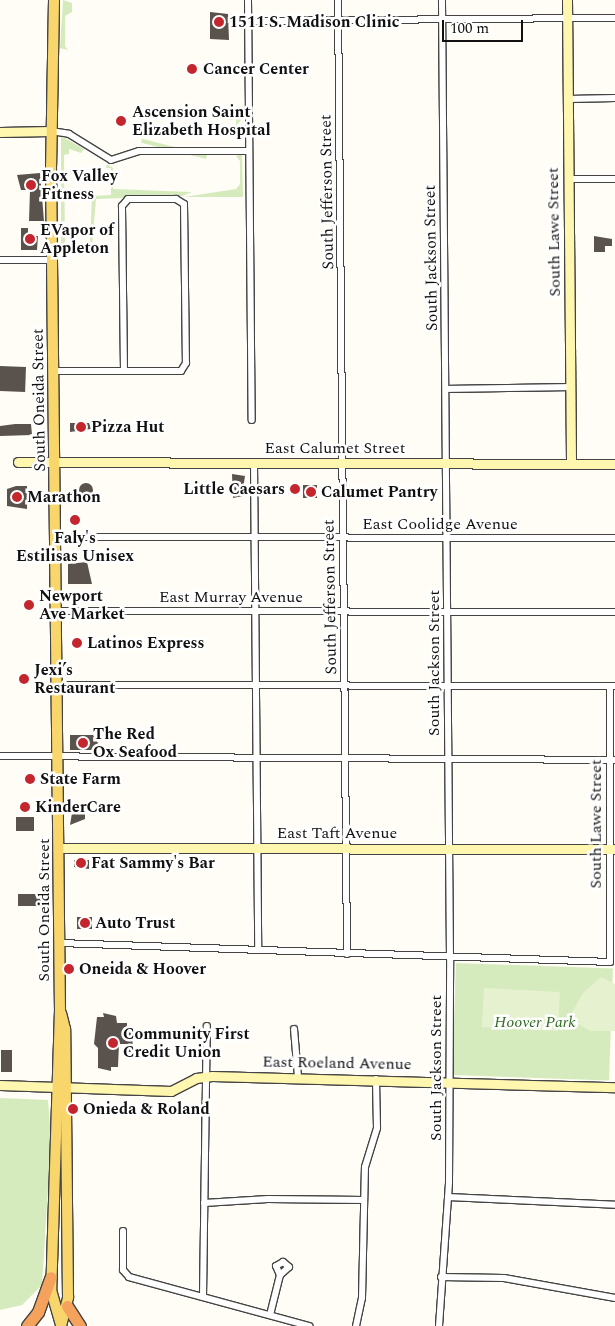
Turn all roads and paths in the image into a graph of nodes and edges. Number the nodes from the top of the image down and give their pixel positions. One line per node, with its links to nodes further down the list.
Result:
1 (54, 0): 13 (main road, South Oneida Street)
2 (248, 0): 9 (street)
3 (338, 0): 10 (street, South Jefferson Street)
4 (442, 0): 8 (street, South Jackson Street)
5 (567, 0): 6 (street, South Lawe Street)
6 (567, 18): 7 (street); 8 (street); 12 (street, South Lawe Street)
7 (615, 18)
8 (442, 20): 10 (street); 23 (street, South Jackson Street)
9 (248, 21): 10 (street); 15 (street)
10 (338, 21): 28 (street, South Jefferson Street)
11 (615, 98): 12 (street)
12 (568, 99): 16 (street, South Lawe Street)
13 (51, 131): 14 (street); 15 (street); 19 (main road, South Oneida Street)
14 (0, 132)
15 (250, 151): 24 (street)
16 (568, 179): 17 (street); 22 (street, South Lawe Street)
17 (615, 179)
18 (0, 260): 19 (street)
19 (53, 260): 20 (main road, South Oneida Street)
20 (54, 370): 21 (street); 25 (main road, South Oneida Street)
21 (124, 371): 21 (street)
22 (570, 387): 23 (street); 30 (street, South Lawe Street)
23 (446, 389): 29 (street, South Jackson Street)
24 (252, 420)
25 (55, 461): 26 (street, East Calumet Street); 27 (street, East Calumet Street); 32 (main road, South Oneida Street)
26 (18, 462)
27 (254, 463): 28 (street, East Calumet Street); 33 (street)
28 (343, 463): 29 (street, East Calumet Street); 34 (street, South Jefferson Street)
29 (446, 463): 30 (street, East Calumet Street); 35 (street, South Jackson Street)
30 (572, 464): 31 (street, East Calumet Street)
31 (615, 464)
32 (56, 537): 33 (street, East Coolidge Avenue); 37 (main road, South Oneida Street)
33 (255, 537): 34 (street, East Coolidge Avenue); 38 (street)
34 (344, 537): 35 (street, East Coolidge Avenue); 39 (street, South Jefferson Street)
35 (447, 538): 36 (street, East Coolidge Avenue); 40 (street, South Jackson Street)
36 (615, 538)
37 (56, 611): 38 (street, East Murray Avenue); 42 (main road, South Oneida Street)
38 (256, 611): 39 (street, East Murray Avenue); 43 (street)
39 (344, 611): 40 (street, East Murray Avenue); 44 (street, South Jefferson Street)
40 (448, 611): 41 (street, East Murray Avenue); 45 (street, South Jackson Street)
41 (615, 612)
42 (56, 685): 43 (street); 48 (main road, South Oneida Street)
43 (256, 685): 44 (street); 49 (street)
44 (345, 685): 45 (street); 50 (street, South Jefferson Street)
45 (448, 685): 46 (street); 51 (street, South Jackson Street)
46 (612, 686): 52 (street, South Lawe Street)
47 (0, 756): 48 (street)
48 (57, 757): 49 (street); 53 (main road, South Oneida Street)
49 (256, 759): 50 (street); 54 (street)
50 (345, 759): 51 (street); 55 (street, South Jefferson Street)
51 (449, 759): 52 (street); 56 (street, South Jackson Street)
52 (613, 760): 57 (street, South Lawe Street)
53 (58, 848): 54 (street, East Taft Avenue); 59 (main road, South Oneida Street)
54 (257, 848): 55 (street, East Taft Avenue); 60 (street)
55 (346, 848): 56 (street, East Taft Avenue); 61 (street, South Jefferson Street)
56 (450, 848): 57 (street, East Taft Avenue); 62 (street, South Jackson Street)
57 (613, 849): 58 (street, South Lawe Street)
58 (613, 922): 62 (street, South Lawe Street)
59 (58, 943): 60 (street); 70 (main road, South Oneida Street)
60 (258, 950): 61 (street)
61 (347, 954): 62 (street)
62 (450, 958): 68 (street, South Jackson Street)
63 (207, 1026): 65 (street)
64 (294, 1029): 66 (street)
65 (204, 1076): 66 (street, East Roeland Avenue); 70 (street, East Roeland Avenue); 74 (street)
66 (298, 1077): 67 (street, East Roeland Avenue)
67 (376, 1079): 68 (street, East Roeland Avenue); 73 (street)
68 (450, 1080): 71 (street, East Roeland Avenue); 72 (street, South Jackson Street)
69 (0, 1085): 70 (street, East Roeland Avenue)
70 (62, 1086): 78 (main road, South Oneida Street); 82 (main road, South Oneida Street)
71 (615, 1086)
72 (448, 1197): 75 (street); 79 (street, South Jackson Street)
73 (364, 1200): 74 (street); 88 (street)
74 (204, 1203): 80 (street)
75 (615, 1205)
76 (123, 1231): 80 (street)
77 (280, 1275): 83 (street)
78 (51, 1277): 84 (highway); 85 (main road, South Oneida Street)
79 (441, 1277): 81 (street); 89 (street, South Jackson Street)
80 (203, 1297): 83 (street)
81 (615, 1298)
82 (67, 1306): 85 (main road, South Oneida Street); 86 (highway)
83 (270, 1315): 87 (street)
84 (27, 1326)
85 (61, 1326)
86 (80, 1326)
87 (310, 1326)
88 (356, 1326)
89 (440, 1326)

